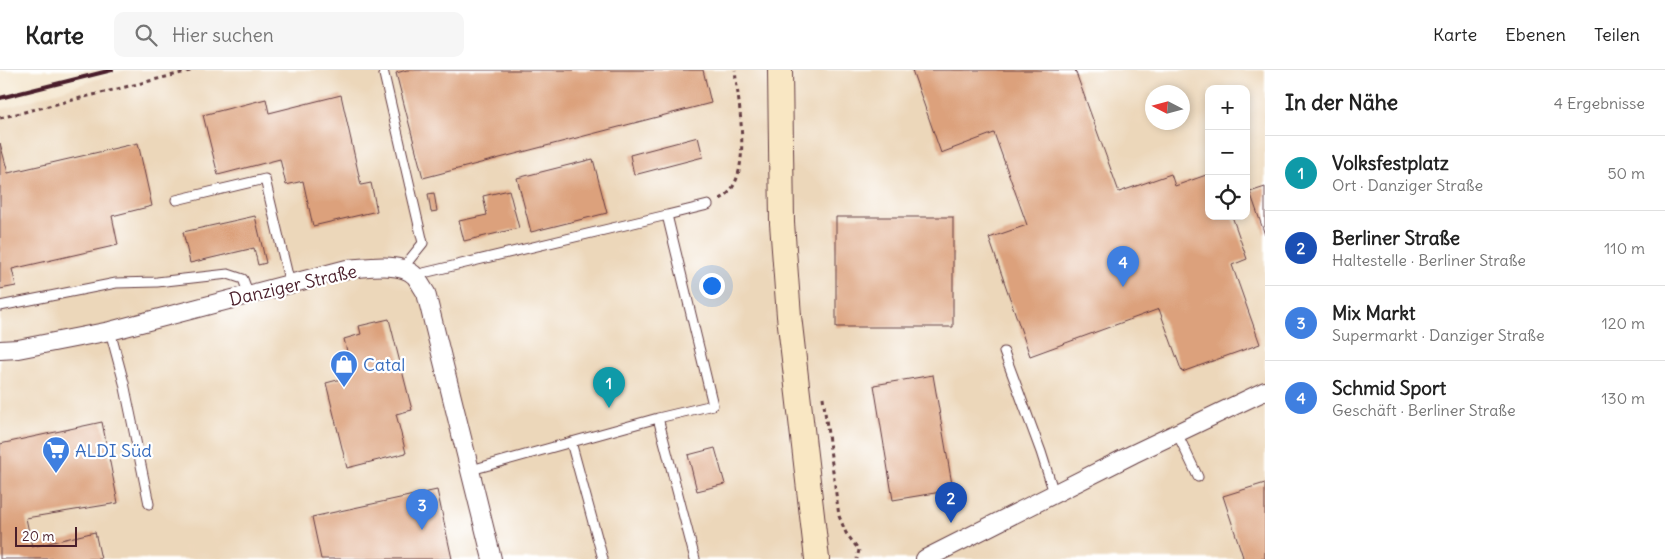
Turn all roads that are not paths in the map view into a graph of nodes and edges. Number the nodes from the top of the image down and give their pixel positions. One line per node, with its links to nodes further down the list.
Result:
1 (383, 70): 6 (lane)
2 (780, 70): 24 (main road)
3 (176, 200): 7 (lane)
4 (708, 205): 5 (lane)
5 (667, 215): 6 (lane); 14 (lane)
6 (408, 272): 7 (street, Danziger Straße); 17 (street)
7 (290, 284): 8 (street, Danziger Straße)
8 (249, 295): 9 (lane); 10 (street, Danziger Straße)
9 (0, 306)
10 (110, 331): 11 (street, Danziger Straße); 20 (lane)
11 (0, 350)
12 (1004, 352): 19 (lane)
13 (1265, 390): 15 (street)
14 (658, 418): 16 (lane); 23 (lane)
15 (1177, 433): 18 (lane); 19 (street)
16 (571, 442): 17 (lane); 22 (lane)
17 (470, 470): 21 (street)
18 (1198, 477)
19 (1054, 493): 25 (street)
20 (149, 504)
21 (492, 559)
22 (602, 559)
23 (695, 559)
24 (817, 559)
25 (925, 559)

